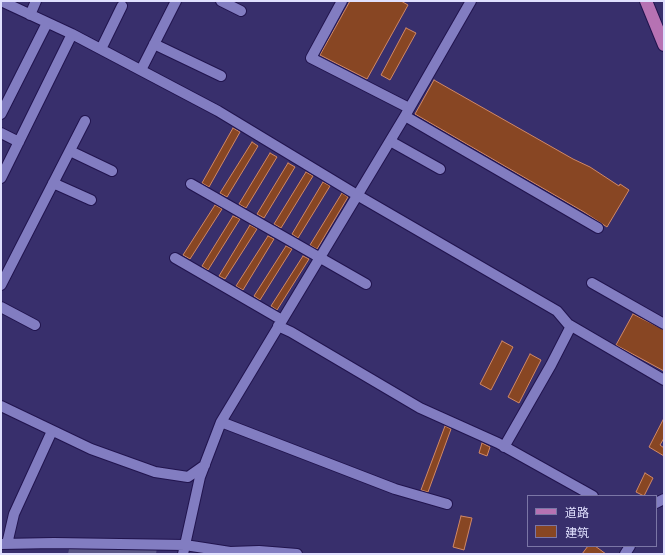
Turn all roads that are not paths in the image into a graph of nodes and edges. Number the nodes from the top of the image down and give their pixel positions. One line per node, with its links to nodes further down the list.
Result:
1 (1, 1): 10 (street)
2 (36, 1): 10 (street)
3 (176, 1): 13 (street)
4 (221, 1): 9 (street)
5 (342, 1): 18 (street)
6 (471, 1): 18 (street)
7 (646, 1): 14 (main road)
8 (122, 6): 15 (street)
9 (241, 11)
10 (30, 15): 11 (street)
11 (47, 23): 12 (street); 19 (street)
12 (72, 34): 15 (street); 23 (street)
13 (154, 44): 16 (street); 17 (street)
14 (664, 45)
15 (101, 49): 16 (street)
16 (141, 70): 30 (street)
17 (221, 76)
18 (407, 112): 22 (street); 32 (street)
19 (1, 114)
20 (85, 121): 24 (street)
21 (1, 133): 23 (street)
22 (390, 141): 25 (street); 30 (street)
23 (19, 142): 27 (street)
24 (70, 151): 26 (street); 28 (street)
25 (440, 169)
26 (112, 171)
27 (1, 178)
28 (53, 183): 31 (street); 37 (street)
29 (191, 184): 33 (street)
30 (357, 195): 33 (street); 42 (street)
31 (91, 200)
32 (598, 228)
33 (320, 256): 36 (street); 39 (street)
34 (175, 258): 39 (street)
35 (592, 283): 40 (street)
36 (366, 284)
37 (1, 285)
38 (1, 307): 41 (street)
39 (280, 323): 45 (street); 47 (street)
40 (664, 324)
41 (35, 325)
42 (571, 326): 43 (street); 47 (street)
43 (664, 380)
44 (1, 406): 46 (street)
45 (221, 422): 48 (street); 50 (street)
46 (52, 431): 48 (street); 51 (street)
47 (504, 447): 49 (street)
48 (204, 465): 52 (street)
49 (591, 495)
50 (447, 504)
51 (4, 544): 52 (street)
52 (184, 549): 53 (street)
53 (297, 554)

